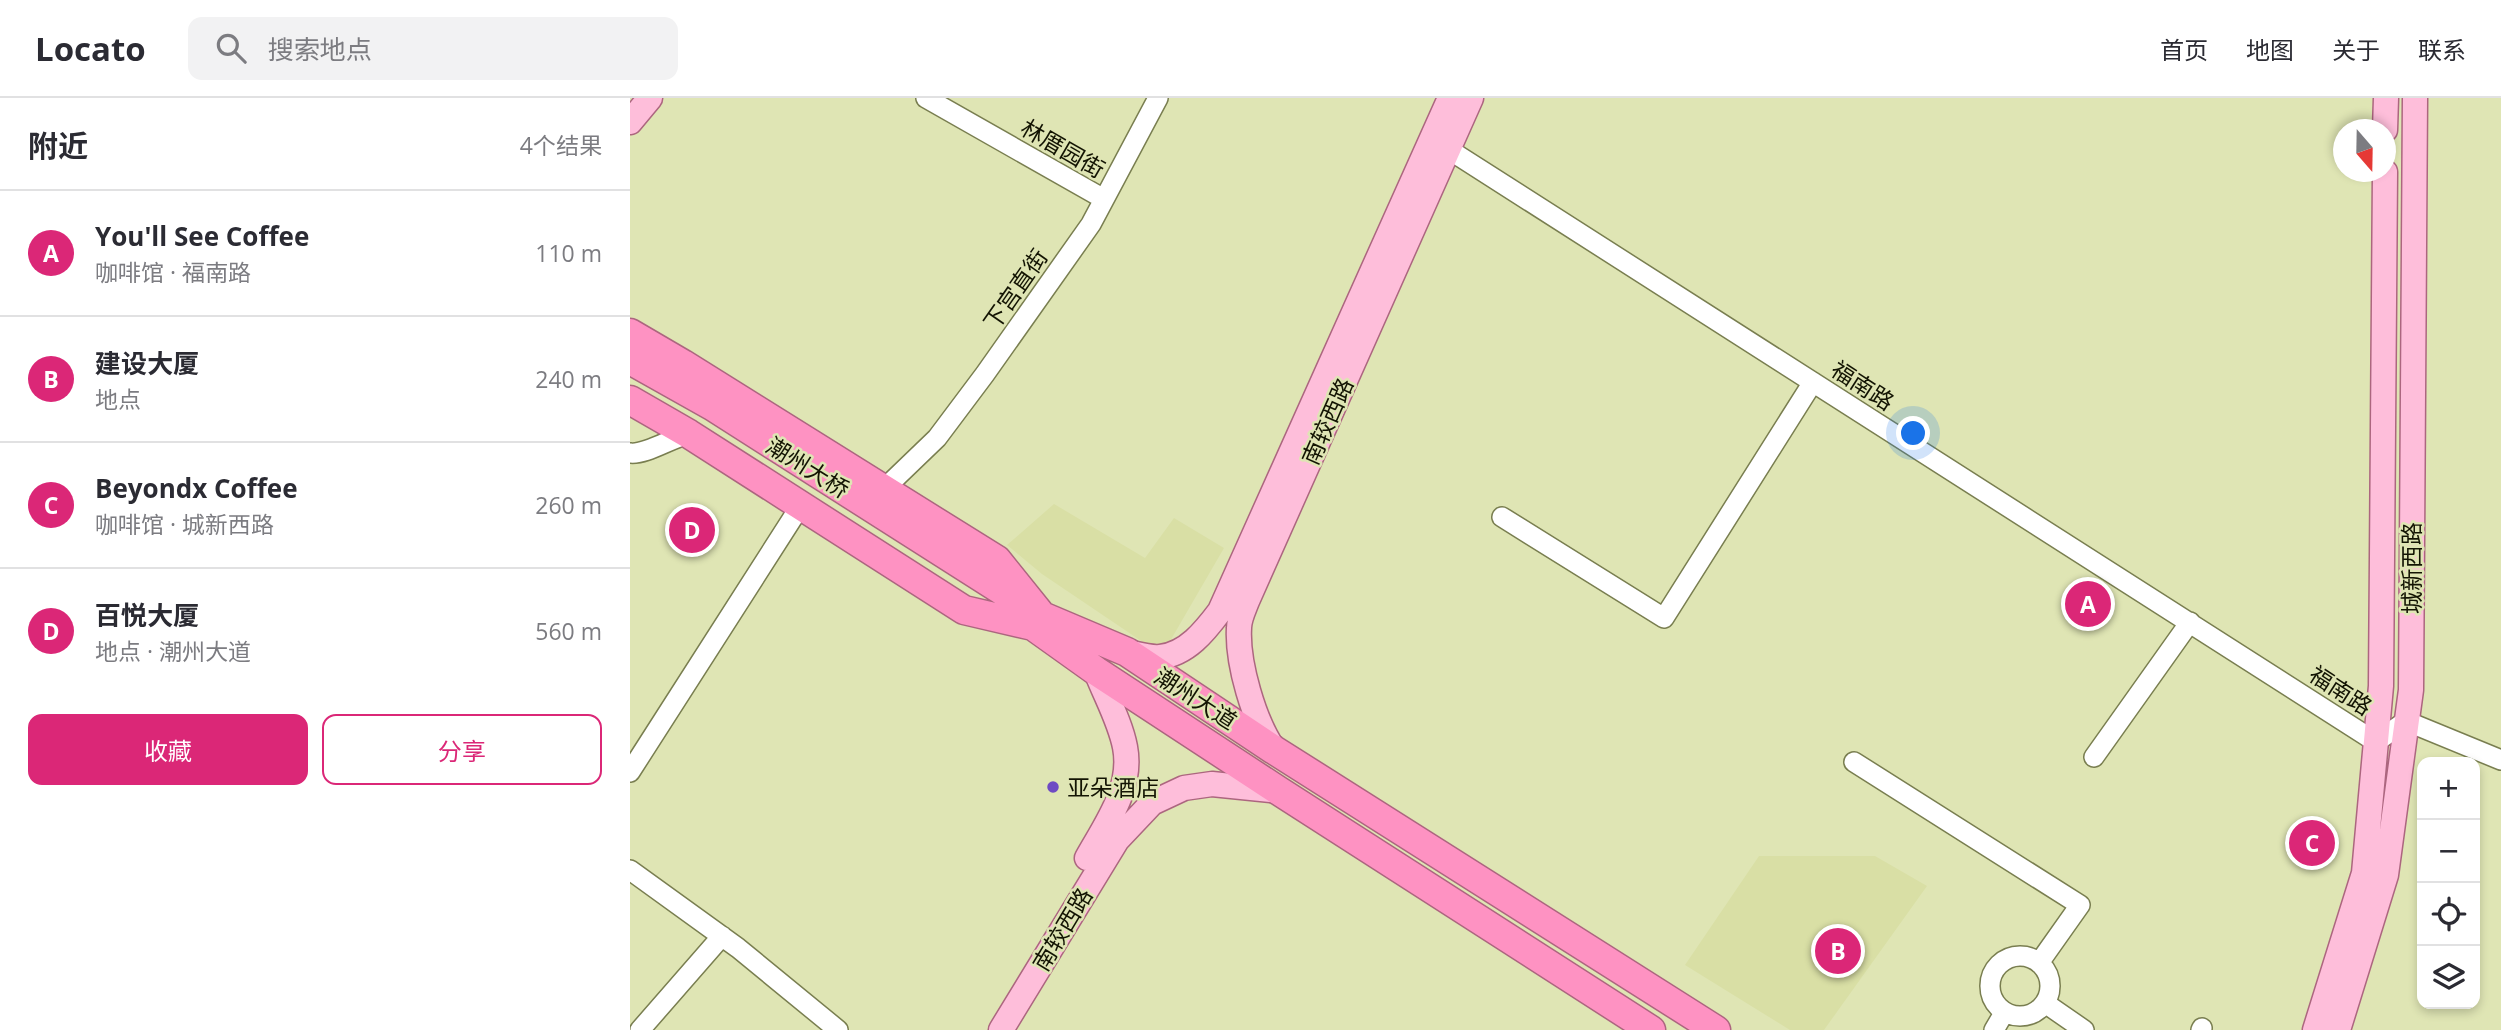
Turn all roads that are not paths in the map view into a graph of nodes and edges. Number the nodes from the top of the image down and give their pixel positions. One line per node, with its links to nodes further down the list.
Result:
1 (650, 98): 9 (main road)
2 (926, 98): 12 (street, 林厝园街)
3 (1158, 98): 12 (street, 下宫直街)
4 (1450, 98): 10 (main road, 南较西路)
5 (1471, 98): 10 (main road, 南较西路)
6 (2386, 98): 8 (main road)
7 (2415, 98): 28 (main road, 城新西路)
8 (2385, 119)
9 (630, 122)
10 (1439, 143): 16 (street, 福南路); 26 (main road, 南较西路); 30 (main road, 南较西路)
11 (2385, 182): 29 (main road, 城新西路)
12 (1104, 199): 20 (street, 下宫直街)
13 (630, 333): 20 (highway, 潮州大道)
14 (630, 360): 23 (highway, 潮州大桥)
15 (630, 379): 23 (highway, 潮州大桥)
16 (1813, 382): 22 (street); 25 (street, 福南路)
17 (642, 406): 18 (highway, 潮州大道)
18 (689, 434): 19 (street); 21 (highway, 潮州大道)
19 (630, 453)
20 (884, 489): 24 (highway, 潮州大道)
21 (801, 505): 24 (highway, 潮州大道); 34 (street)
22 (1502, 517)
23 (978, 585): 24 (highway)
24 (1037, 621): 26 (highway, 潮州大道); 27 (highway, 潮州大道)
25 (2190, 622): 29 (street, 福南路); 31 (street)
26 (1127, 652): 30 (highway, 潮州大道)
27 (1096, 671): 35 (highway, 潮州大道); 43 (main road, 南较西路)
28 (2406, 721): 29 (street); 32 (street); 50 (main road, 城新西路)
29 (2376, 741): 49 (main road, 城新西路)
30 (1274, 750): 46 (highway, 潮州大道)
31 (2094, 757)
32 (2501, 760)
33 (1854, 762): 38 (street)
34 (630, 772)
35 (1279, 791): 44 (main road, 南较西路); 45 (highway, 潮州大道)
36 (630, 870): 37 (street)
37 (722, 936): 41 (street); 42 (street)
38 (2039, 963): 39 (street); 40 (street)
39 (2045, 1003): 40 (street); 48 (street)
40 (2004, 1013): 47 (street)
41 (640, 1030)
42 (838, 1030)
43 (985, 1030)
44 (1001, 1030)
45 (1650, 1030)
46 (1716, 1030)
47 (1994, 1030)
48 (2084, 1030)
49 (2315, 1030)
50 (2338, 1030)

